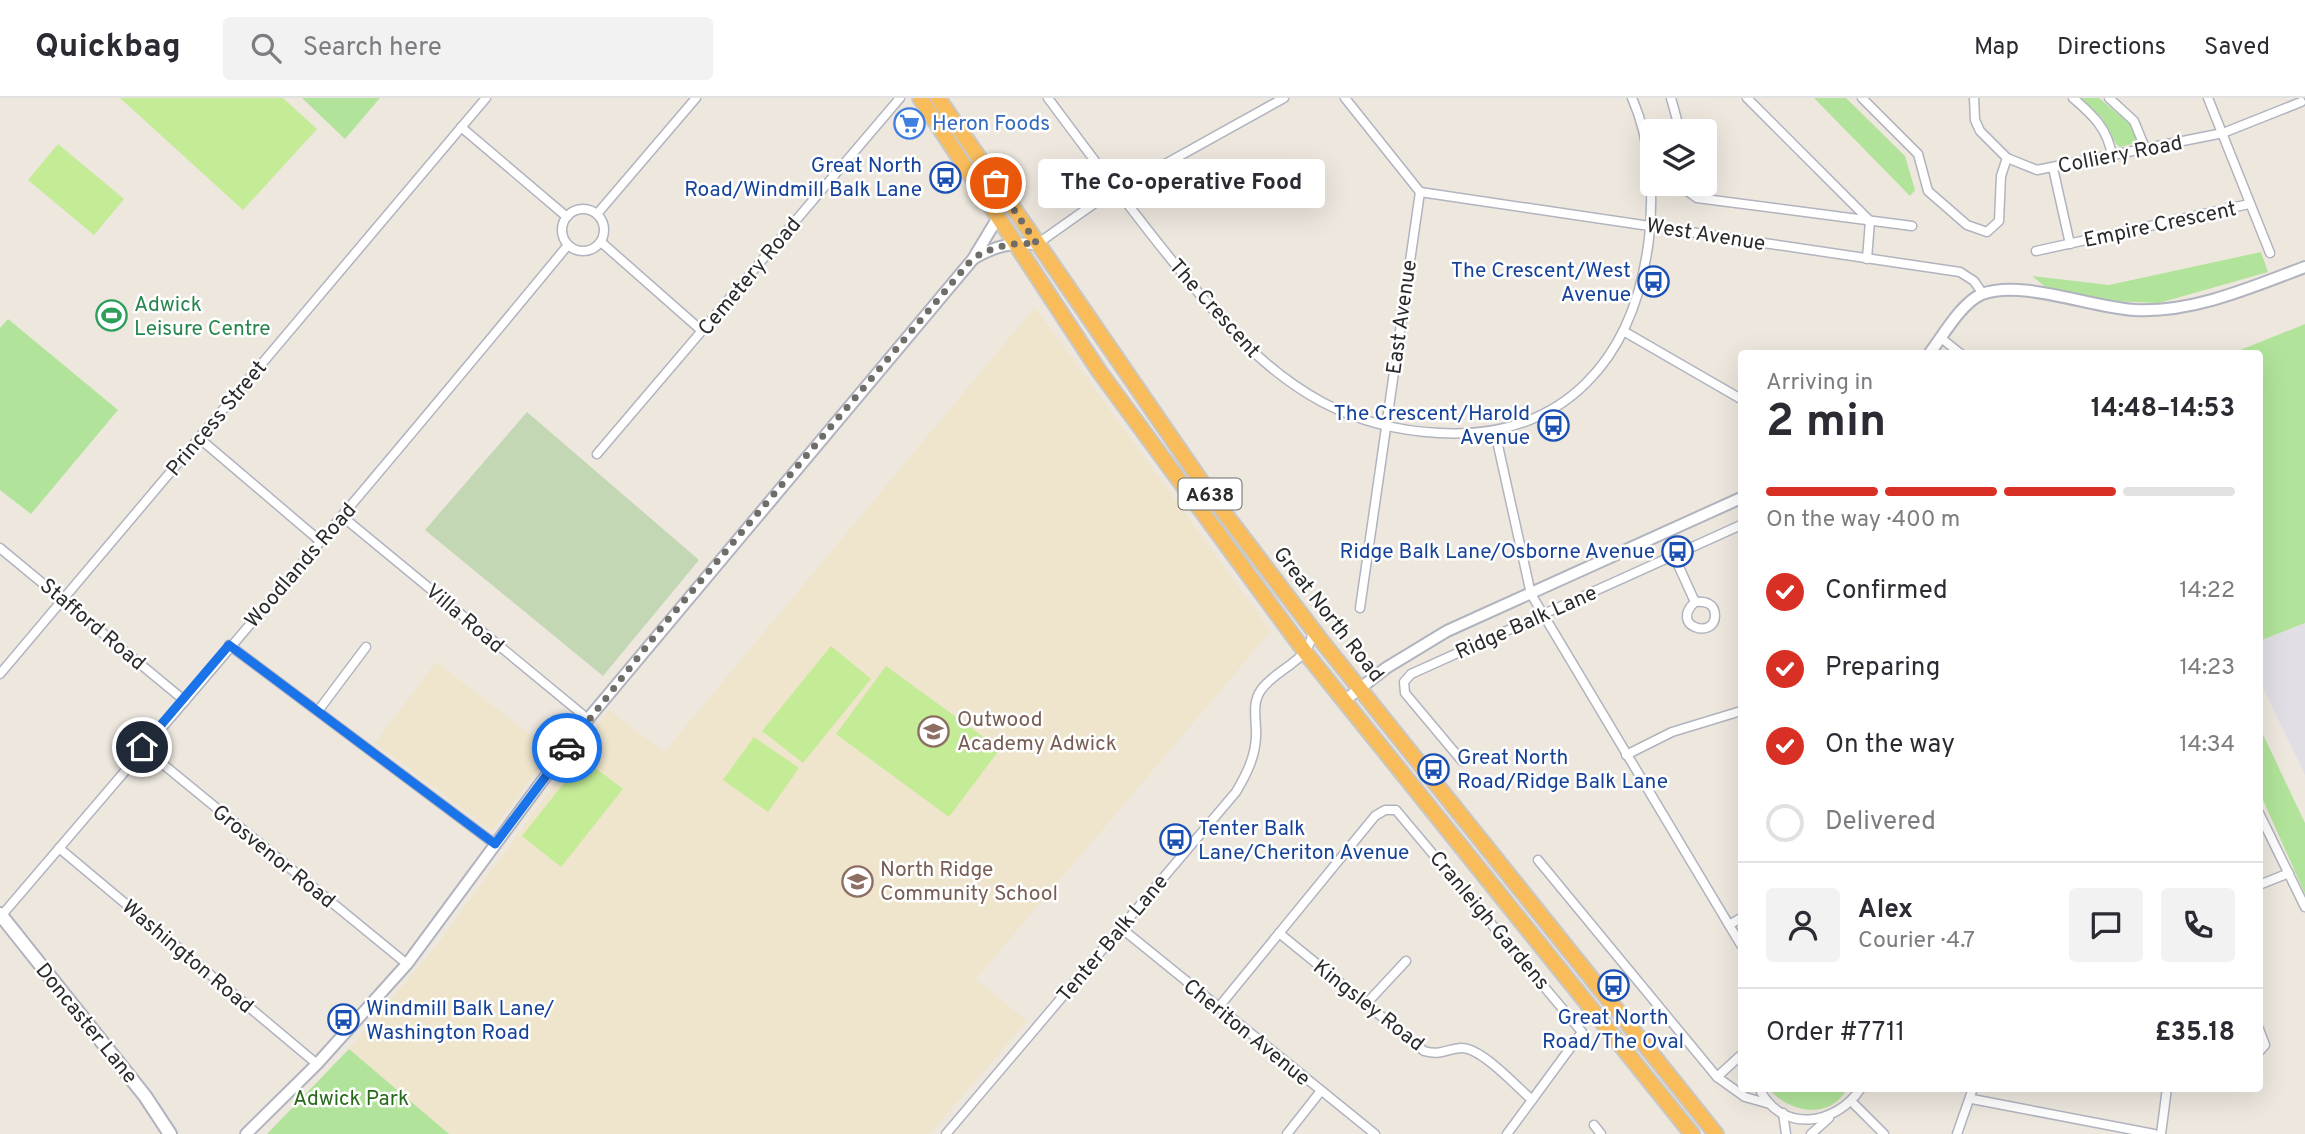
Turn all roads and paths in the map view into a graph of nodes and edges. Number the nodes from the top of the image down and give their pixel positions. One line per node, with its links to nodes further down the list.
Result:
1 (486, 98): 20 (street, Princess Street)
2 (696, 98): 30 (street)
3 (900, 98): 47 (street, Cemetery Road)
4 (920, 98): 32 (highway, Great North Road / A638)
5 (938, 98): 38 (highway, Great North Road / A638)
6 (1048, 98): 26 (street, The Crescent)
7 (1284, 98): 26 (street)
8 (1345, 98): 27 (street)
9 (1632, 98): 34 (street, The Crescent)
10 (1671, 98): 19 (street)
11 (1747, 98): 33 (street)
12 (1862, 98): 24 (street)
13 (1974, 98): 24 (street, Colliery Road)
14 (2073, 98): 23 (street)
15 (2109, 98): 22 (street)
16 (2208, 98): 21 (street, Empire Crescent)
17 (2300, 100): 18 (street); 21 (street, Colliery Road)
18 (2305, 111)
19 (1677, 119)
20 (461, 127): 31 (street); 55 (street, Princess Street)
21 (2223, 133): 22 (street, Colliery Road); 29 (street, Empire Crescent)
22 (2145, 148): 23 (street, Colliery Road)
23 (2112, 156): 25 (street, Colliery Road)
24 (2007, 158): 25 (street, Colliery Road)
25 (2053, 168): 39 (street, Empire Crescent)
26 (1116, 191): 38 (street); 53 (street, The Crescent)
27 (1420, 192): 34 (street, West Avenue); 53 (street, East Avenue)
28 (1694, 196): 33 (street)
29 (2249, 204): 39 (street, Empire Crescent); 42 (street, Empire Crescent)
30 (597, 214): 31 (street); 36 (street)
31 (567, 217): 40 (street)
32 (998, 219): 37 (highway, Great North Road / A638); 43 (street)
33 (1870, 221): 35 (street); 44 (street)
34 (1650, 226): 44 (street, West Avenue); 48 (street, The Crescent)
35 (1912, 226)
36 (601, 242): 40 (street); 47 (street)
37 (1012, 242): 38 (street); 43 (street); 71 (highway, Great North Road / A638)
38 (1037, 244): 68 (highway, Great North Road / A638)
39 (2070, 244): 41 (street, Empire Crescent)
40 (568, 245): 58 (street, Woodlands Road)
41 (2036, 251)
42 (2270, 253)
43 (973, 258): 79 (street)
44 (1867, 258): 46 (street, West Avenue)
45 (2305, 267): 46 (street)
46 (1983, 294): 49 (street)
47 (702, 331): 56 (street, Cemetery Road)
48 (1625, 332): 52 (street); 54 (street, The Crescent)
49 (1941, 338): 50 (street); 51 (street)
50 (1932, 350)
51 (1956, 350)
52 (1738, 397)
53 (1386, 425): 54 (street, The Crescent); 66 (street, East Avenue)
54 (1495, 432): 63 (street)
55 (199, 438): 60 (street); 64 (street, Princess Street)
56 (597, 454)
57 (1738, 499): 63 (street, Ridge Balk Lane)
58 (343, 517): 60 (street, Woodlands Road); 79 (street, Villa Road)
59 (1738, 526): 62 (street, Ridge Balk Lane)
60 (320, 541): 69 (street, Woodlands Road)
61 (0, 548): 64 (street, Stafford Road)
62 (1674, 556): 65 (street); 67 (street, Ridge Balk Lane)
63 (1531, 594): 67 (street); 74 (street, Ridge Balk Lane)
64 (64, 599): 73 (street, Princess Street); 75 (street, Stafford Road)
65 (1695, 602)
66 (1360, 608)
67 (1540, 614): 81 (street); 82 (street, Ridge Balk Lane)
68 (1312, 629): 71 (street); 72 (highway, Great North Road / A638)
69 (229, 645): 75 (street, Woodlands Road); 77 (street)
70 (366, 647): 77 (street)
71 (1305, 652): 72 (street); 76 (highway, Great North Road / A638); 93 (street, Tenter Balk Lane)
72 (1330, 652): 74 (highway, Great North Road / A638)
73 (0, 674)
74 (1360, 689): 76 (street, Ridge Balk Lane); 123 (highway, Great North Road / A638)
75 (185, 701): 80 (street, Woodlands Road)
76 (1344, 701): 122 (highway, Great North Road / A638)
77 (318, 711): 84 (street)
78 (1738, 713): 81 (street)
79 (588, 719): 84 (street)
80 (142, 747): 85 (street, Woodlands Road); 97 (street, Grosvenor Road)
81 (1626, 755): 92 (street)
82 (1462, 761)
83 (2263, 821): 87 (street)
84 (495, 844): 97 (street)
85 (59, 848): 90 (street, Woodlands Road); 101 (street, Washington Road)
86 (1538, 860): 102 (street)
87 (2289, 873): 88 (street); 89 (street)
88 (2263, 883)
89 (2305, 907)
90 (1, 915): 115 (main road, Doncaster Lane)
91 (1738, 920): 92 (street)
92 (1729, 925): 95 (street)
93 (1121, 928): 99 (street, Cheriton Avenue); 117 (street, Tenter Balk Lane)
94 (1279, 933): 98 (street, Kingsley Road); 99 (street); 108 (street, Cranleigh Gardens)
95 (1738, 940)
96 (1406, 961): 98 (street)
97 (407, 964): 101 (street)
98 (1366, 1004): 108 (street, Kingsley Road)
99 (1218, 1007): 103 (street, Cheriton Avenue)
100 (1738, 1058): 102 (street)
101 (317, 1064): 116 (street)
102 (1717, 1077): 111 (street)
103 (1320, 1092): 118 (street); 119 (street, Cheriton Avenue)
104 (1762, 1092): 111 (street)
105 (1858, 1092): 110 (street)
106 (1973, 1092): 109 (street)
107 (2166, 1092): 129 (street)
108 (1532, 1100): 120 (street)
109 (1972, 1100): 127 (street); 128 (street)
110 (1852, 1102): 113 (street); 126 (street)
111 (1770, 1104): 112 (street)
112 (1783, 1113): 113 (street); 124 (street)
113 (1832, 1116): 125 (street)
114 (1594, 1125): 121 (street)
115 (170, 1132)
116 (246, 1134)
117 (946, 1134)
118 (1287, 1134)
119 (1375, 1134)
120 (1507, 1134)
121 (1601, 1134)
122 (1692, 1134)
123 (1716, 1134)
124 (1786, 1134)
125 (1811, 1134)
126 (1884, 1134)
127 (1957, 1134)
128 (2154, 1134)
129 (2161, 1134)

